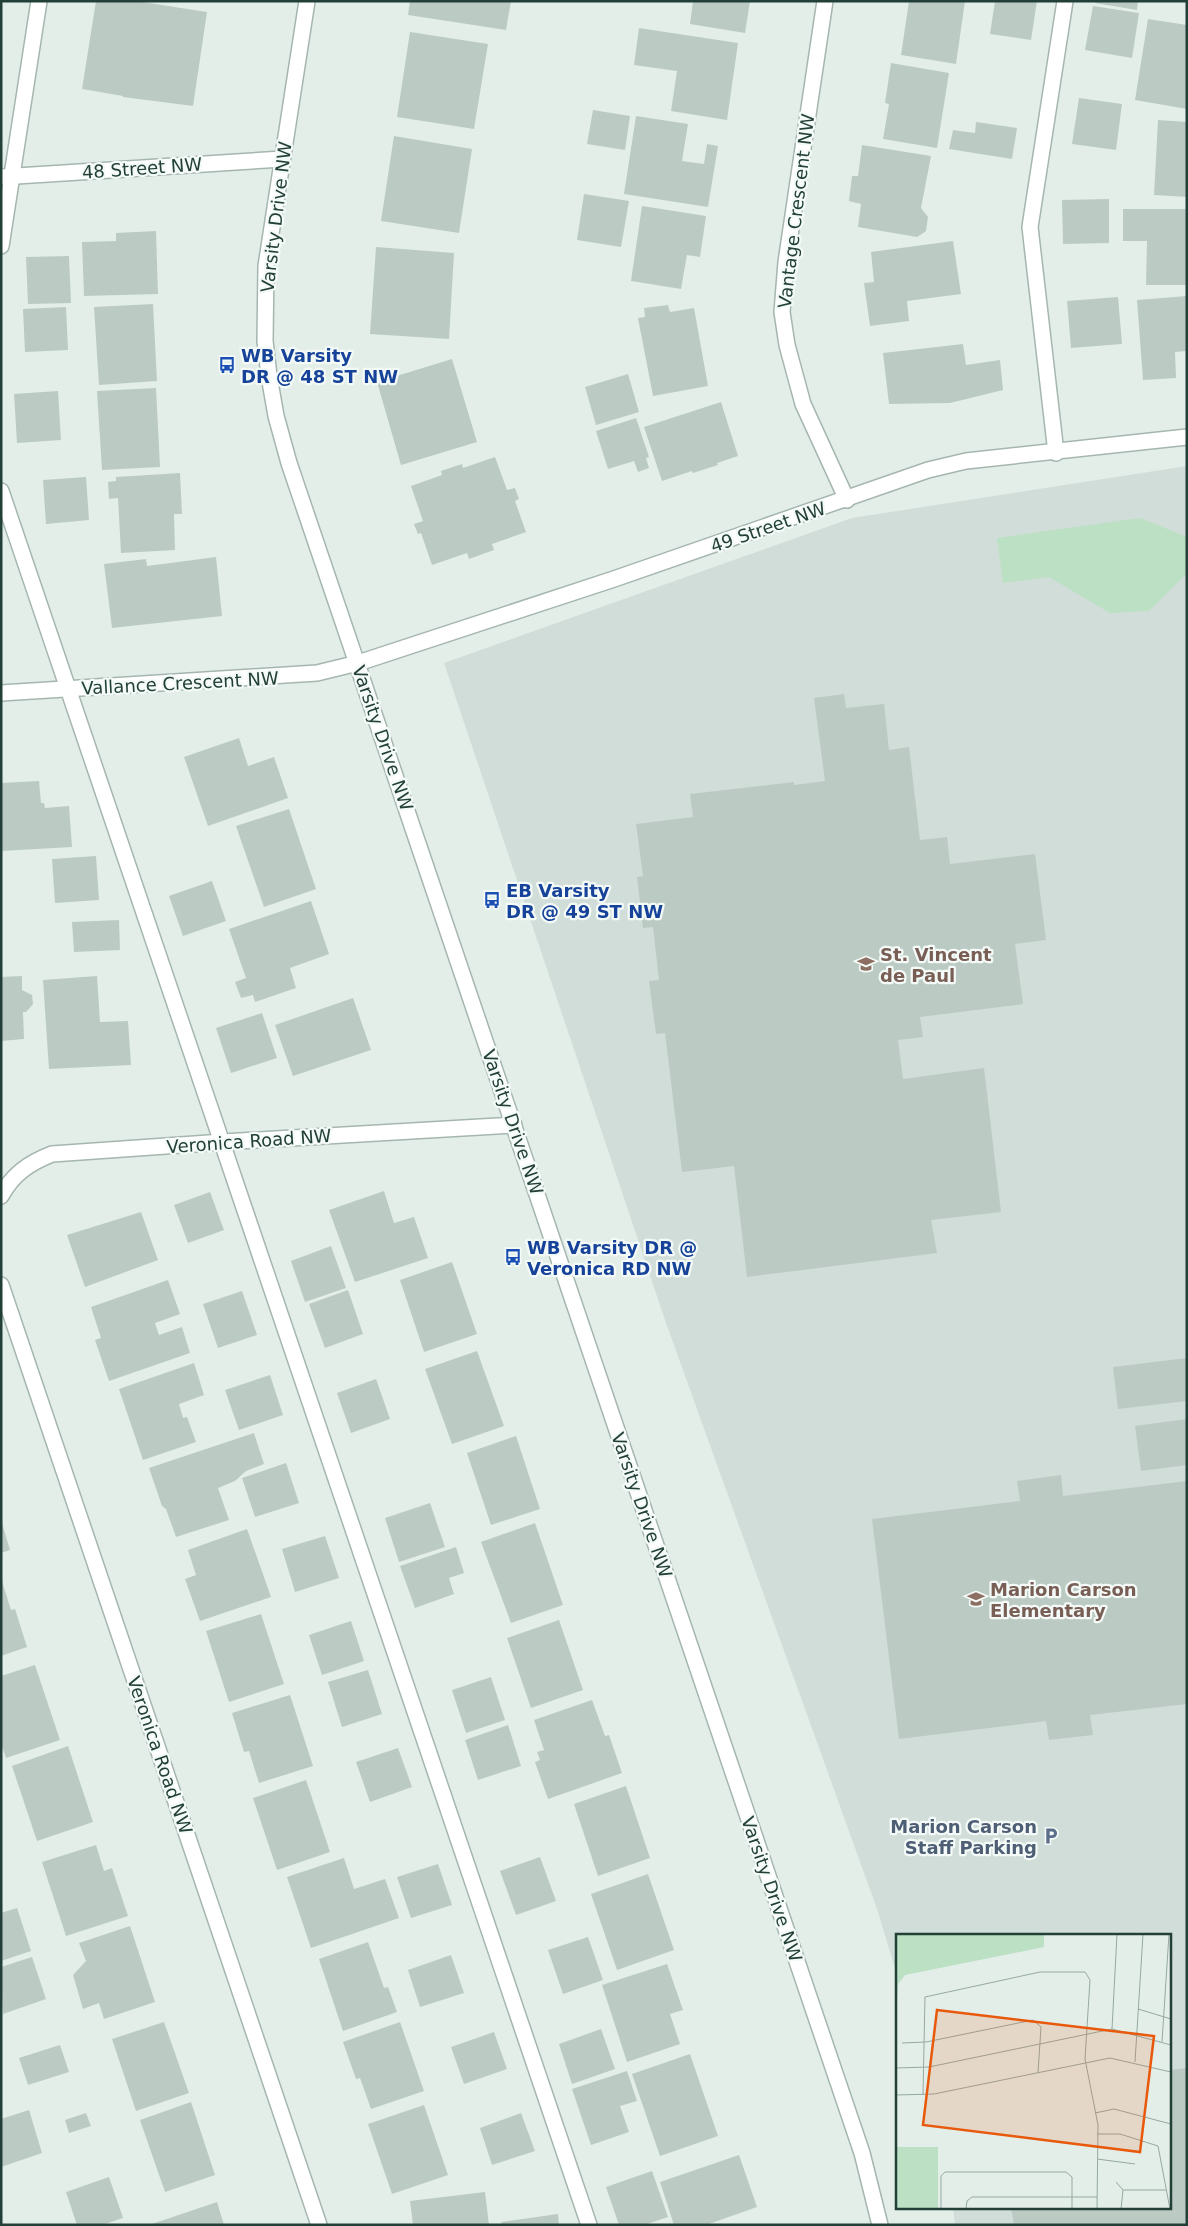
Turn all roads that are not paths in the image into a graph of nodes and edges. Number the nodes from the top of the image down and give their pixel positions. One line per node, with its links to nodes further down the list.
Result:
1 (39, 1): 6 (street)
2 (307, 1): 5 (street, Varsity Drive NW)
3 (826, 1): 11 (street, Vantage Crescent NW)
4 (1065, 1): 9 (street)
5 (282, 159): 6 (street, 48 Street NW); 12 (street, Varsity Drive NW)
6 (7, 176): 7 (street)
7 (1, 246)
8 (1187, 437): 9 (street, 49 Street NW)
9 (1056, 453): 11 (street, 49 Street NW)
10 (1, 490): 13 (street)
11 (847, 500): 12 (street, 49 Street NW)
12 (358, 664): 13 (street, Vallance Crescent NW); 15 (street, Varsity Drive NW)
13 (69, 689): 14 (street, Vallance Crescent NW); 16 (street)
14 (1, 693)
15 (514, 1125): 16 (street, Veronica Road NW); 21 (street, Varsity Drive NW)
16 (223, 1142): 17 (street, Veronica Road NW); 20 (street)
17 (1, 1196)
18 (1, 1285): 19 (street, Veronica Road NW)
19 (319, 2225)
20 (589, 2225)
21 (880, 2225)

